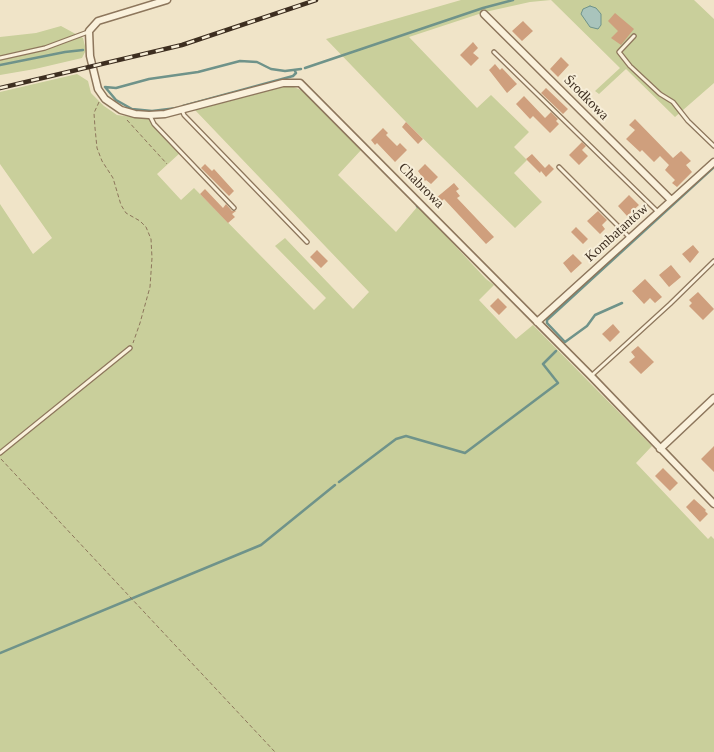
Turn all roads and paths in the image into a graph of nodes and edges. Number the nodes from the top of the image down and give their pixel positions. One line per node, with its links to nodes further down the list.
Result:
1 (167, 0): 3 (street)
2 (484, 14): 15 (street, Środkowa)
3 (89, 31): 6 (lane); 7 (street)
4 (634, 36): 11 (lane)
5 (494, 52): 17 (lane)
6 (0, 58)
7 (101, 95): 9 (street, Chabrowa); 22 (path)
8 (182, 109): 10 (street, Chabrowa); 19 (lane); 21 (street, Chabrowa)
9 (126, 112): 10 (street, Chabrowa); 13 (path)
10 (149, 115): 16 (lane)
11 (714, 146)
12 (714, 162): 15 (street, Kombatantów)
13 (167, 164)
14 (559, 167): 18 (lane)
15 (671, 200): 17 (street, Kombatantów)
16 (234, 208)
17 (658, 212): 18 (street, Kombatantów)
18 (630, 238): 21 (street, Kombatantów)
19 (307, 242)
20 (714, 261): 23 (lane)
21 (537, 322): 23 (street, Chabrowa)
22 (130, 348): 26 (lane)
23 (591, 376): 25 (street, Chabrowa)
24 (714, 398): 25 (street)
25 (660, 449): 28 (street, Chabrowa)
26 (0, 453)
27 (0, 458): 29 (path)
28 (714, 504)
29 (275, 752)

